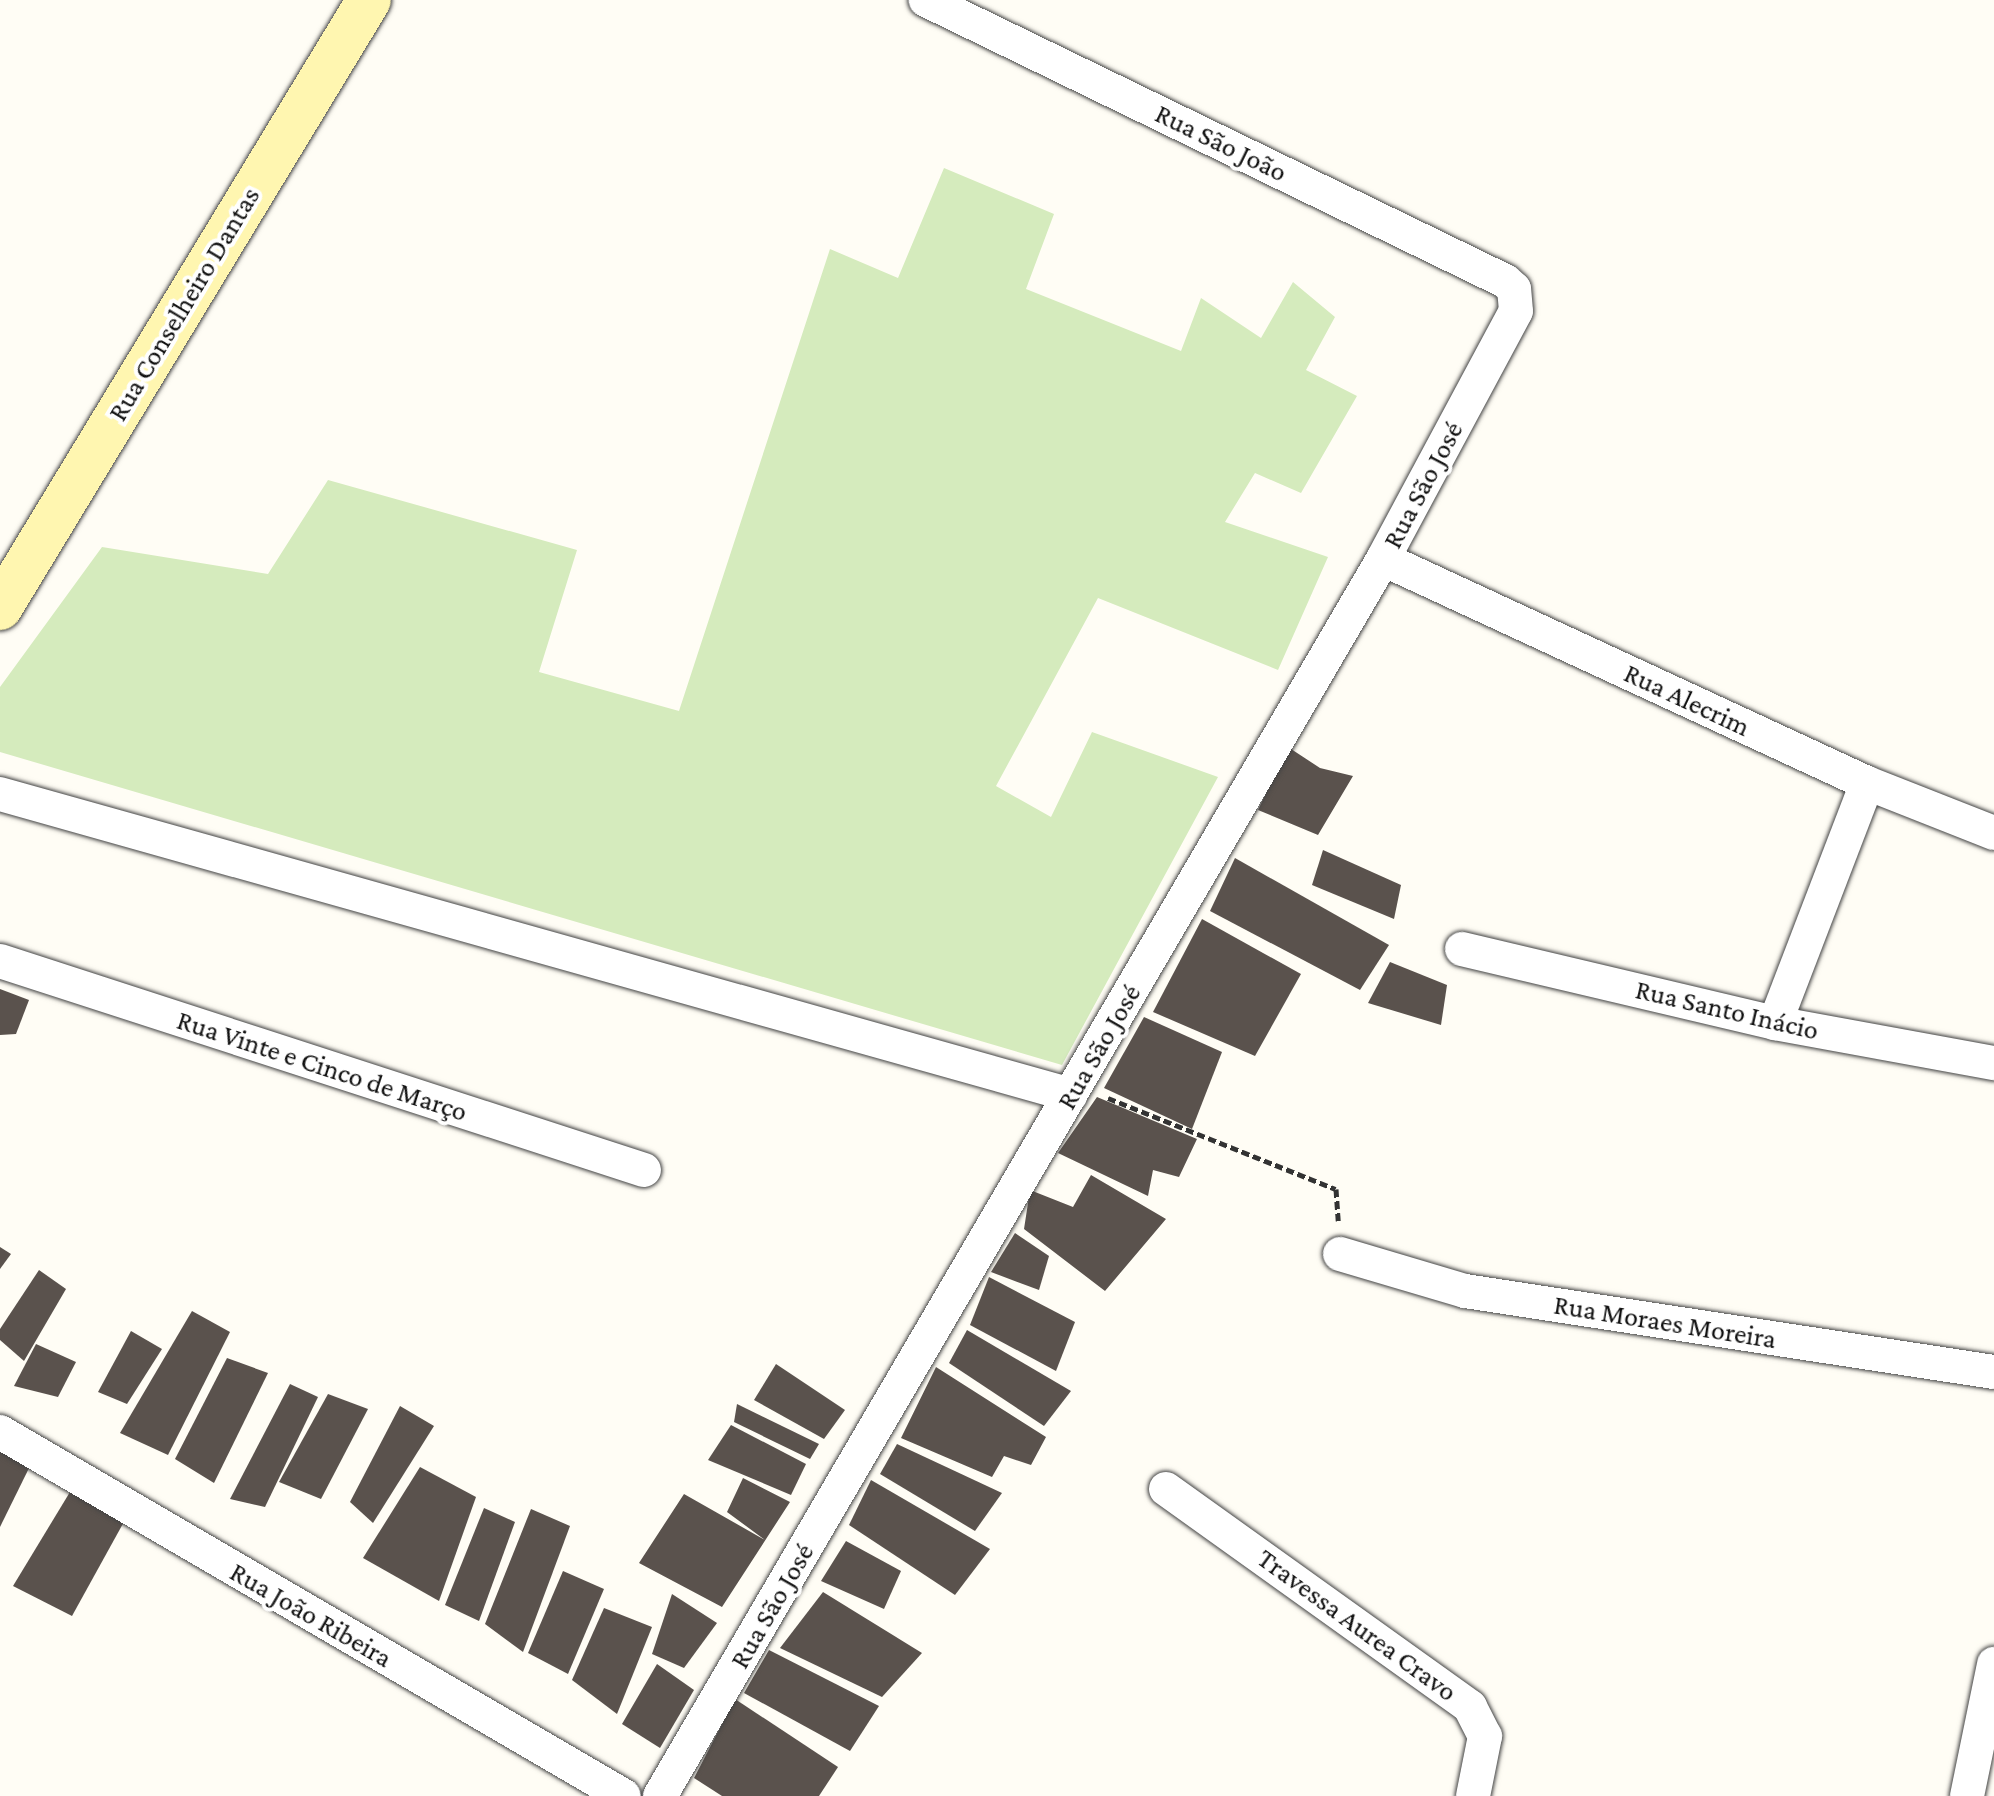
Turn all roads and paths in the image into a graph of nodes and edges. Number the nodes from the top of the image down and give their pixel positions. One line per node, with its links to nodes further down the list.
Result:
1 (369, 0): 5 (main road, Rua Conselheiro Dantas)
2 (926, 0): 3 (street, Rua São João)
3 (1514, 289): 4 (street, Rua São José)
4 (1383, 559): 6 (street, Rua Alecrim); 13 (street, Rua São José)
5 (0, 608)
6 (1867, 783): 8 (street, Rua Alecrim); 11 (street)
7 (0, 794): 13 (street)
8 (1994, 833)
9 (1462, 949): 11 (street, Rua Santo Inácio)
10 (0, 961): 14 (street, Rua Vinte e Cinco de Março)
11 (1775, 1023): 12 (street, Rua Santo Inácio)
12 (1994, 1063)
13 (1074, 1091): 15 (path); 21 (street, Rua São José)
14 (644, 1170)
15 (1340, 1254): 16 (street, Rua Moraes Moreira)
16 (1994, 1372)
17 (0, 1432): 20 (street, Rua João Ribeira)
18 (1166, 1489): 22 (street, Travessa Aurea Cravo)
19 (1994, 1664): 23 (street)
20 (624, 1796)
21 (660, 1796)
22 (1473, 1796)
23 (1967, 1796)

